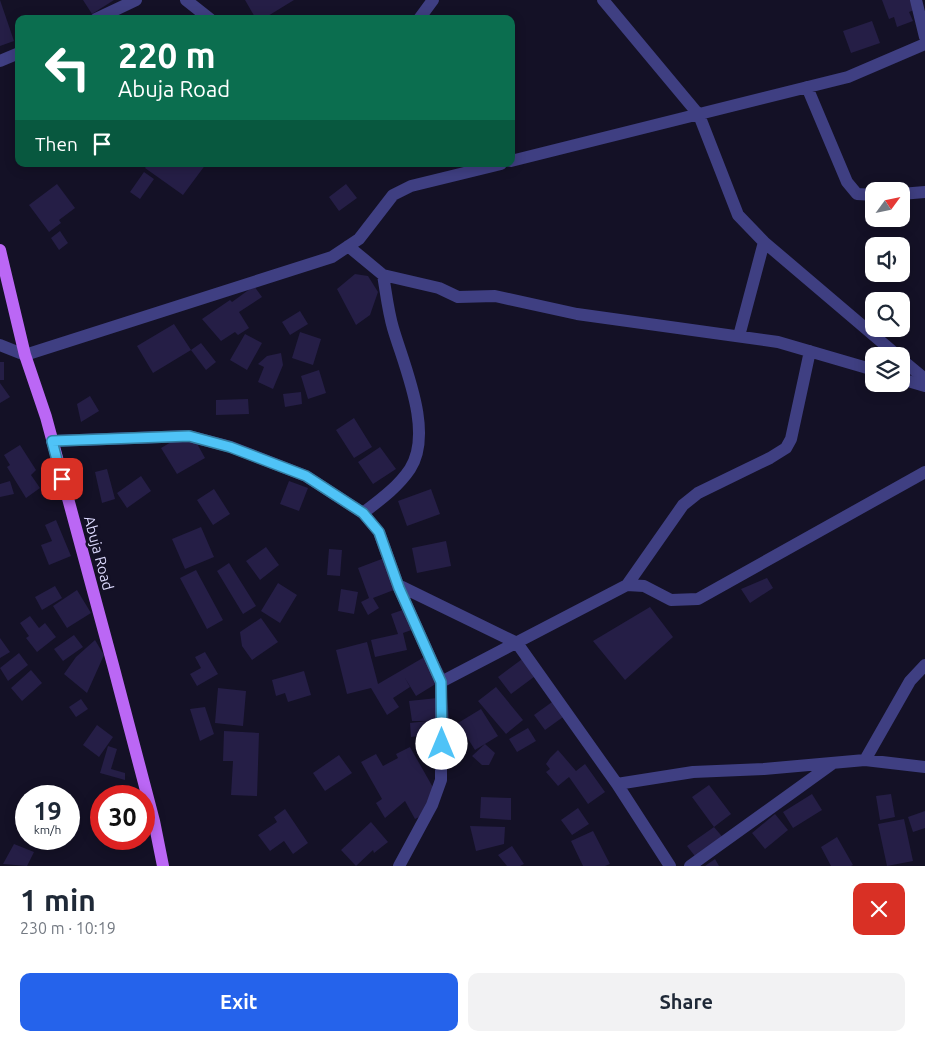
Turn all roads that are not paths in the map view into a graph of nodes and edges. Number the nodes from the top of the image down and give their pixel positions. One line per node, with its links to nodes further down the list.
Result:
1 (136, 0): 6 (street)
2 (186, 0): 7 (street)
3 (433, 0): 8 (street)
4 (603, 0): 14 (street)
5 (916, 0): 9 (street)
6 (104, 15)
7 (205, 15)
8 (422, 15)
9 (925, 37)
10 (925, 44): 13 (street)
11 (15, 54): 12 (street)
12 (0, 60)
13 (807, 87): 14 (street); 19 (street)
14 (699, 115): 15 (street); 20 (street)
15 (515, 160)
16 (489, 167): 21 (street)
17 (925, 192): 18 (street)
18 (910, 193)
19 (865, 195)
20 (764, 242): 25 (street); 27 (street)
21 (348, 246): 23 (street); 29 (street)
22 (0, 250): 24 (main road, Abuja Road)
23 (383, 275): 25 (street); 37 (street)
24 (3, 277): 29 (main road, Abuja Road)
25 (739, 336): 28 (street)
26 (0, 345): 29 (street)
27 (887, 347)
28 (810, 351): 31 (street); 39 (street)
29 (25, 355): 35 (main road, Abuja Road)
30 (910, 366): 32 (street)
31 (865, 367)
32 (925, 379)
33 (910, 382): 34 (street)
34 (925, 386)
35 (52, 441): 37 (street); 47 (main road, Abuja Road)
36 (925, 472): 39 (street)
37 (363, 513): 38 (street)
38 (398, 585): 40 (street); 42 (street)
39 (627, 585): 40 (street)
40 (517, 643): 42 (street); 46 (street)
41 (925, 665): 43 (street)
42 (441, 682): 48 (street)
43 (865, 760): 44 (street); 45 (street)
44 (834, 762): 46 (street); 50 (street)
45 (925, 767)
46 (617, 784): 49 (street)
47 (163, 866)
48 (399, 866)
49 (670, 866)
50 (690, 866)

